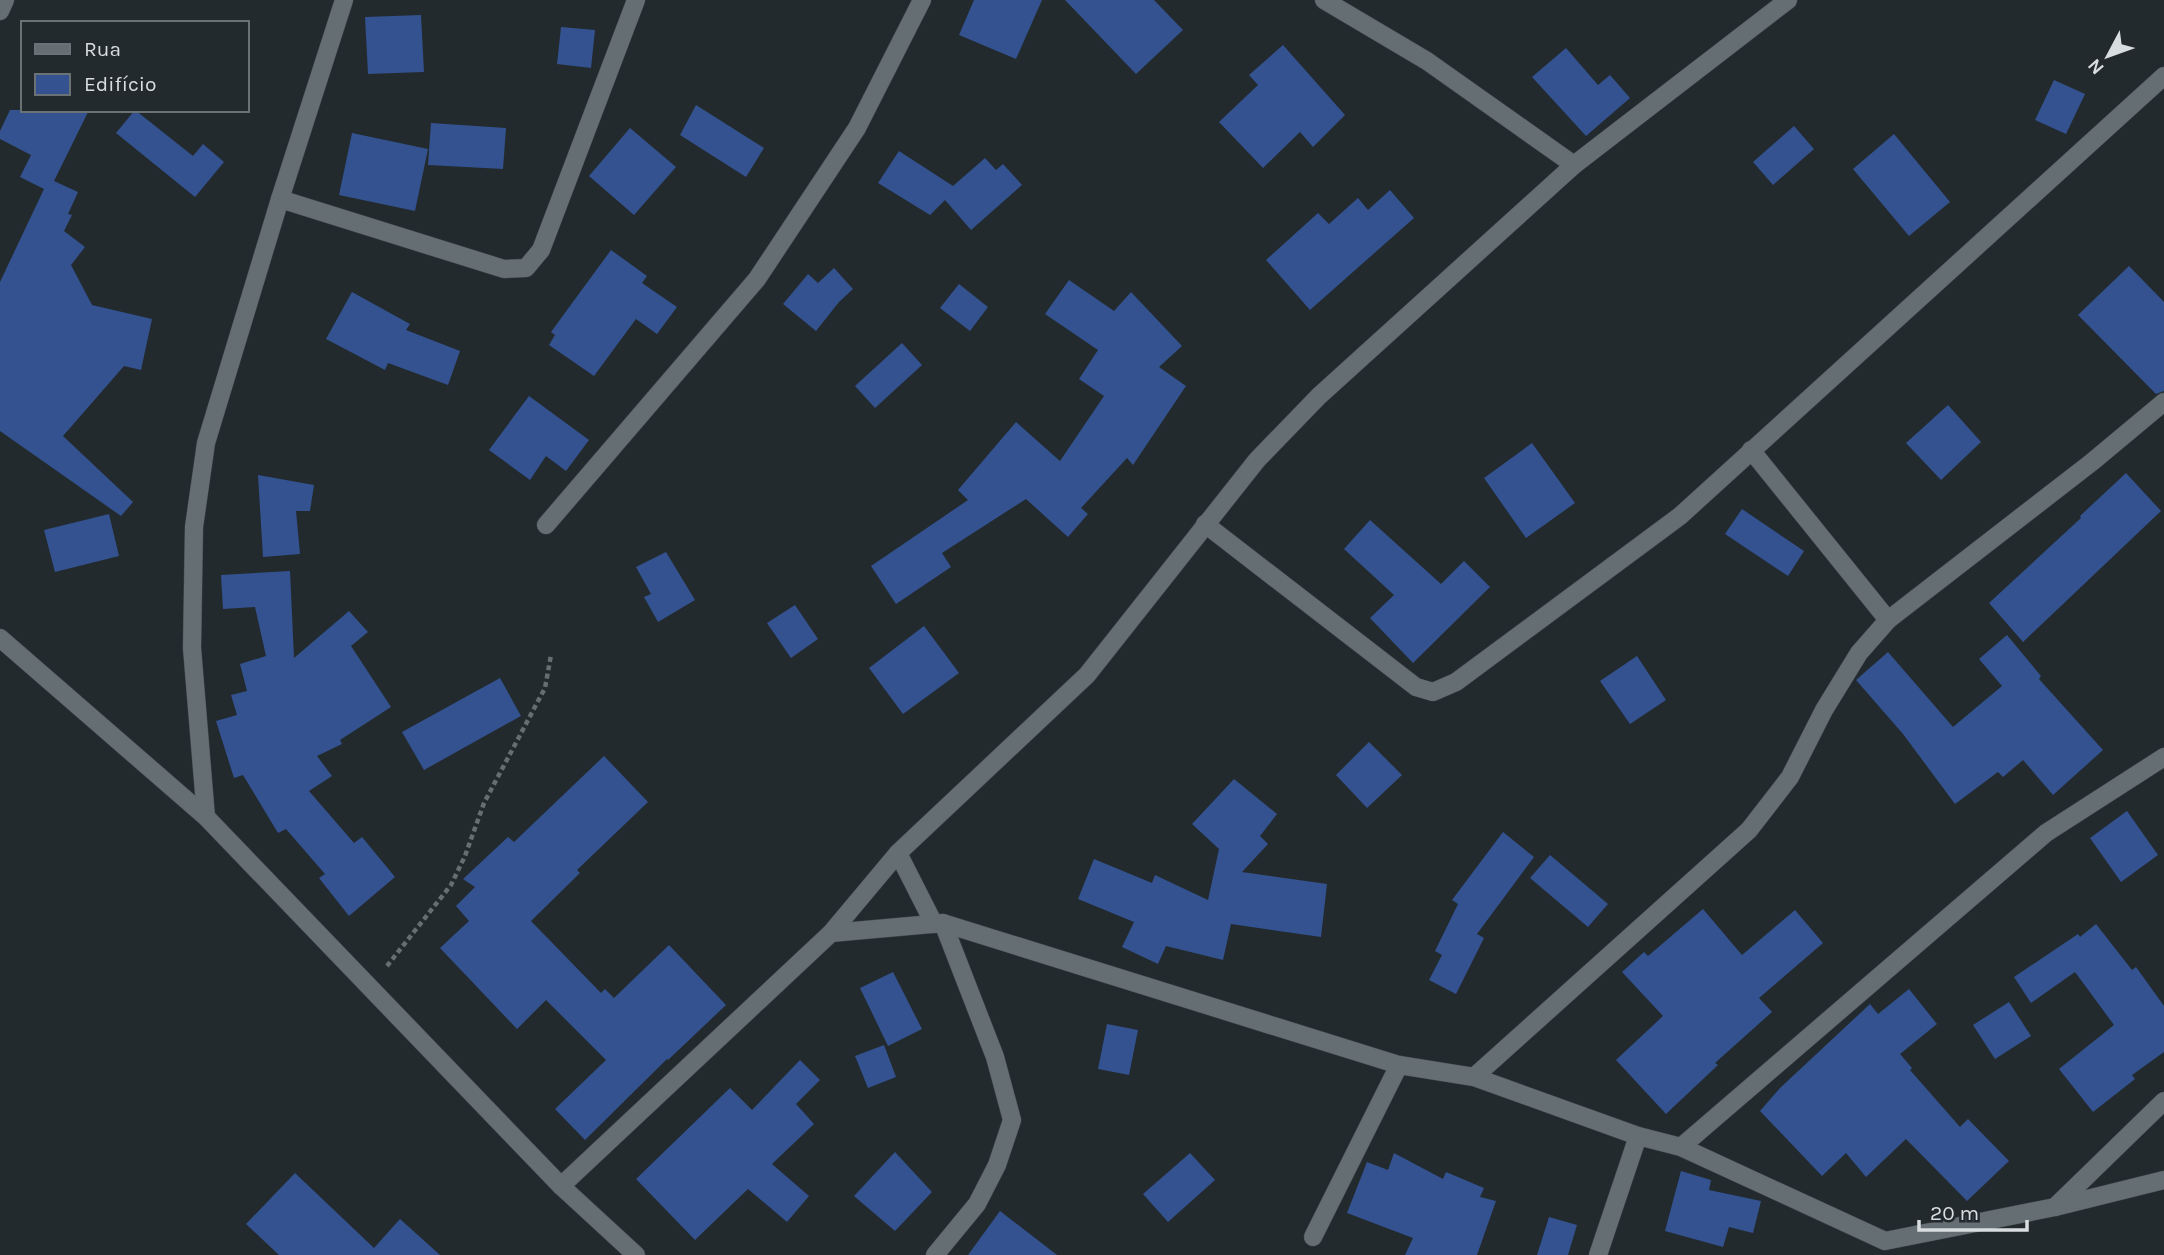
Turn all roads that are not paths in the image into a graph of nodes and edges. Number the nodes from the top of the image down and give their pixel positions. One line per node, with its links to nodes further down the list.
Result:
1 (5, 0): 7 (street)
2 (344, 0): 10 (street)
3 (636, 0): 10 (street)
4 (922, 0): 13 (street)
5 (1324, 0): 9 (street)
6 (1788, 0): 9 (street)
7 (0, 11)
8 (2164, 76): 12 (street)
9 (1574, 165): 14 (street)
10 (280, 199): 18 (street)
11 (2164, 402): 15 (street)
12 (1751, 450): 14 (street); 15 (street)
13 (546, 524)
14 (1205, 524): 19 (street)
15 (1888, 620): 23 (street)
16 (0, 638): 18 (street)
17 (2164, 757): 26 (street)
18 (206, 817): 28 (street)
19 (898, 853): 20 (street); 21 (street)
20 (939, 923): 21 (street); 22 (street); 33 (street)
21 (831, 933): 28 (street)
22 (1399, 1065): 23 (street); 30 (street)
23 (1474, 1077): 25 (street)
24 (2164, 1101): 29 (street)
25 (1638, 1136): 26 (street); 34 (street)
26 (1681, 1147): 31 (street)
27 (2164, 1180): 29 (street)
28 (561, 1186): 32 (street)
29 (2055, 1207): 31 (street)
30 (1313, 1237)
31 (1882, 1248)
32 (636, 1255)
33 (935, 1255)
34 (1598, 1255)

